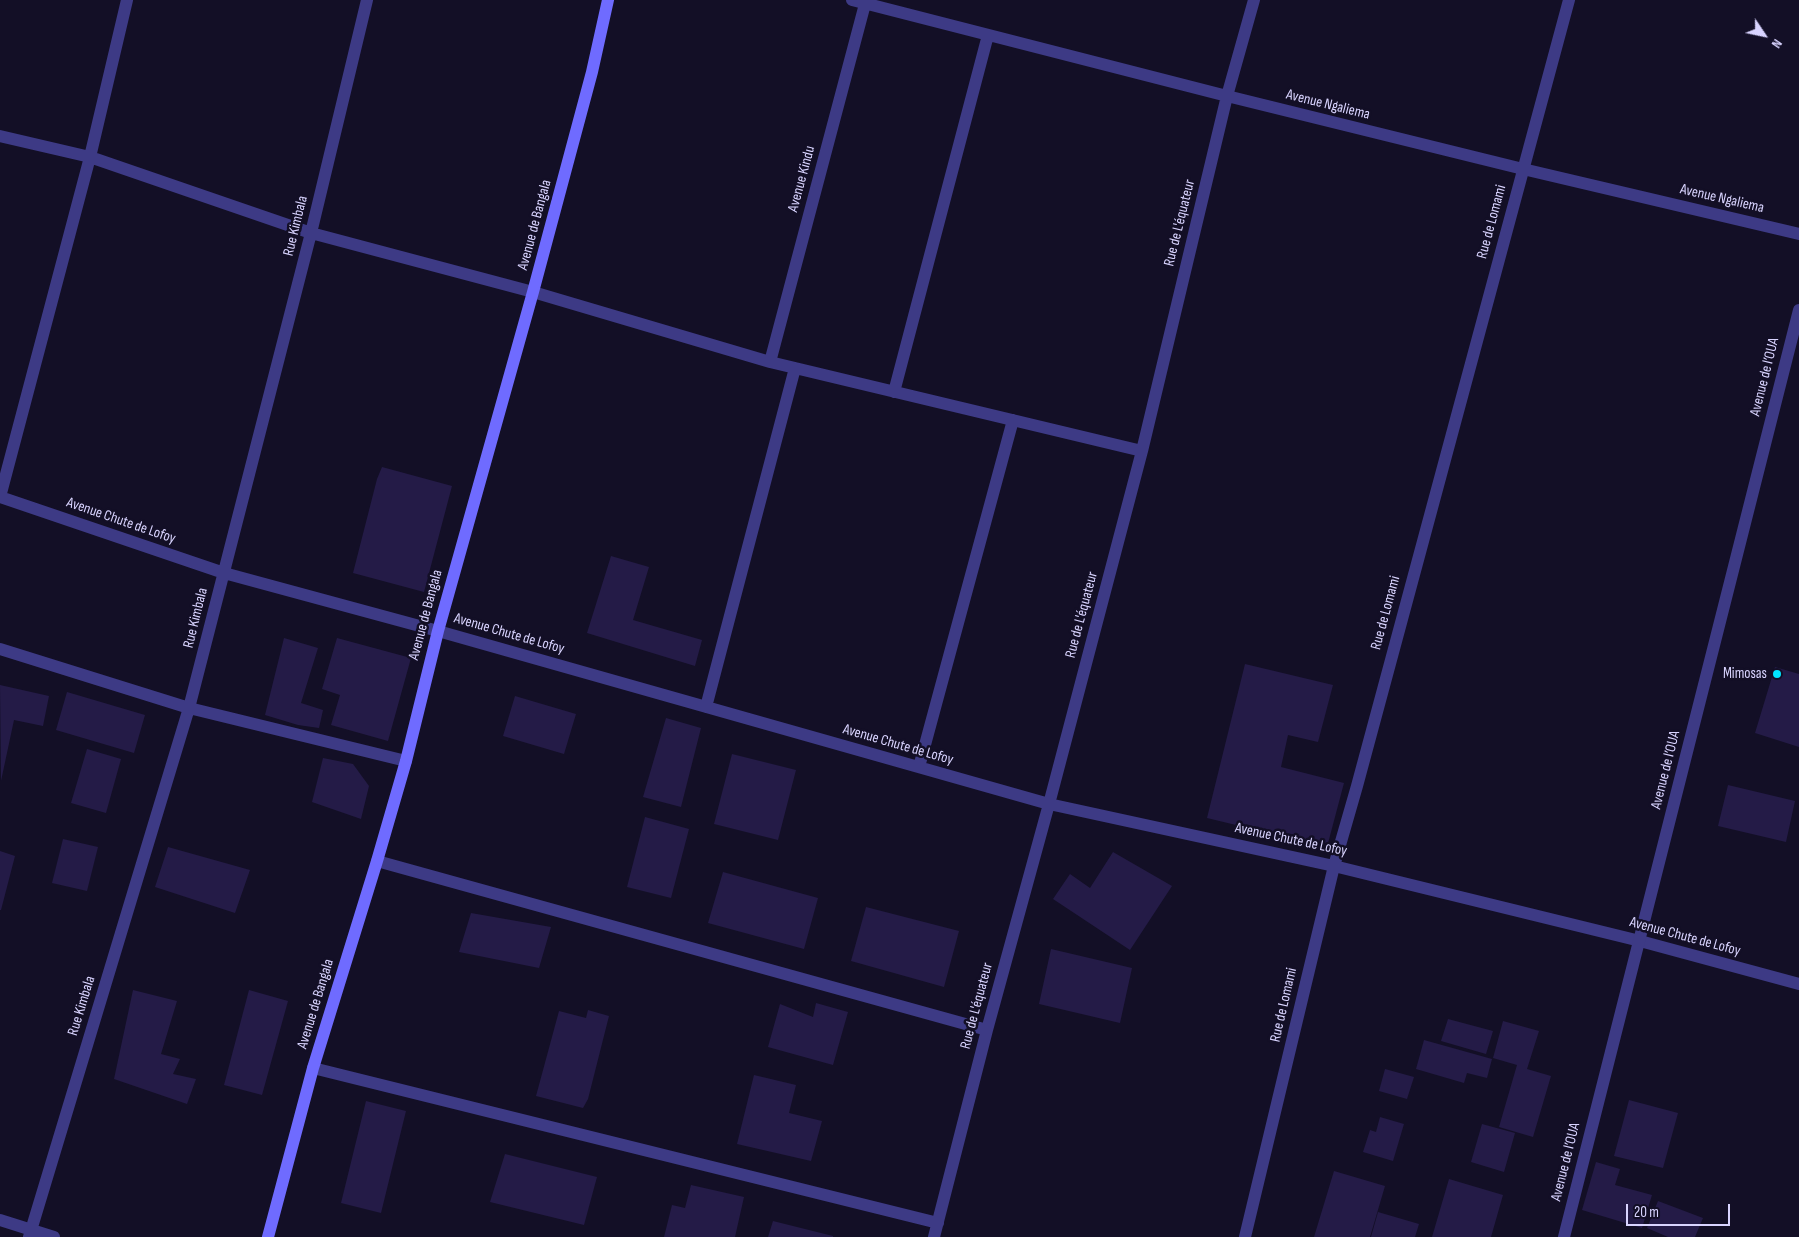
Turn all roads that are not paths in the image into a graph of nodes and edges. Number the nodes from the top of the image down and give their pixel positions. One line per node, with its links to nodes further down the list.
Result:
1 (127, 0): 11 (street)
2 (367, 0): 13 (street, Rue Kimbala)
3 (608, 0): 15 (main road, Avenue de Bangala)
4 (852, 0): 7 (street, Avenue Ngaliema)
5 (1254, 0): 9 (street, Rue de L'équateur)
6 (1569, 0): 12 (street, Rue de Lomami)
7 (865, 4): 8 (street, Avenue Ngaliema); 17 (street, Avenue Kindu)
8 (988, 35): 9 (street, Avenue Ngaliema); 19 (street)
9 (1228, 96): 12 (street, Avenue Ngaliema); 21 (street, Rue de L'équateur)
10 (0, 136): 11 (street)
11 (90, 157): 13 (street); 22 (street)
12 (1523, 169): 14 (street, Avenue Ngaliema); 32 (street, Rue de Lomami)
13 (311, 233): 15 (street); 23 (street, Rue Kimbala)
14 (1799, 234)
15 (533, 292): 17 (street); 24 (main road, Avenue de Bangala)
16 (1799, 310): 33 (street, Avenue de l’OUA)
17 (770, 362): 18 (street)
18 (795, 368): 19 (street); 26 (street)
19 (894, 392): 20 (street)
20 (1013, 420): 21 (street); 29 (street)
21 (1142, 451): 30 (street, Rue de L'équateur)
22 (0, 497): 23 (street, Avenue Chute de Lofoy)
23 (224, 573): 24 (street, Avenue Chute de Lofoy); 27 (street, Rue Kimbala)
24 (438, 631): 26 (street, Avenue Chute de Lofoy); 28 (main road, Avenue de Bangala)
25 (0, 649): 27 (street)
26 (706, 707): 29 (street, Avenue Chute de Lofoy)
27 (189, 708): 28 (street); 39 (street, Rue Kimbala)
28 (406, 761): 31 (main road, Avenue de Bangala)
29 (919, 767): 30 (street, Avenue Chute de Lofoy)
30 (1049, 804): 32 (street, Avenue Chute de Lofoy); 35 (street, Rue de L'équateur)
31 (377, 861): 35 (street); 36 (main road, Avenue de Bangala)
32 (1334, 866): 33 (street, Avenue Chute de Lofoy); 43 (street, Rue de Lomami)
33 (1640, 941): 34 (street, Avenue Chute de Lofoy); 44 (street, Avenue de l’OUA)
34 (1799, 984)
35 (987, 1030): 38 (street, Rue de L'équateur)
36 (313, 1068): 38 (street); 41 (main road, Avenue de Bangala)
37 (0, 1220): 39 (street)
38 (938, 1223): 42 (street, Rue de L'équateur)
39 (30, 1234): 40 (street)
40 (54, 1237)
41 (268, 1237)
42 (934, 1237)
43 (1245, 1237)
44 (1564, 1237)

